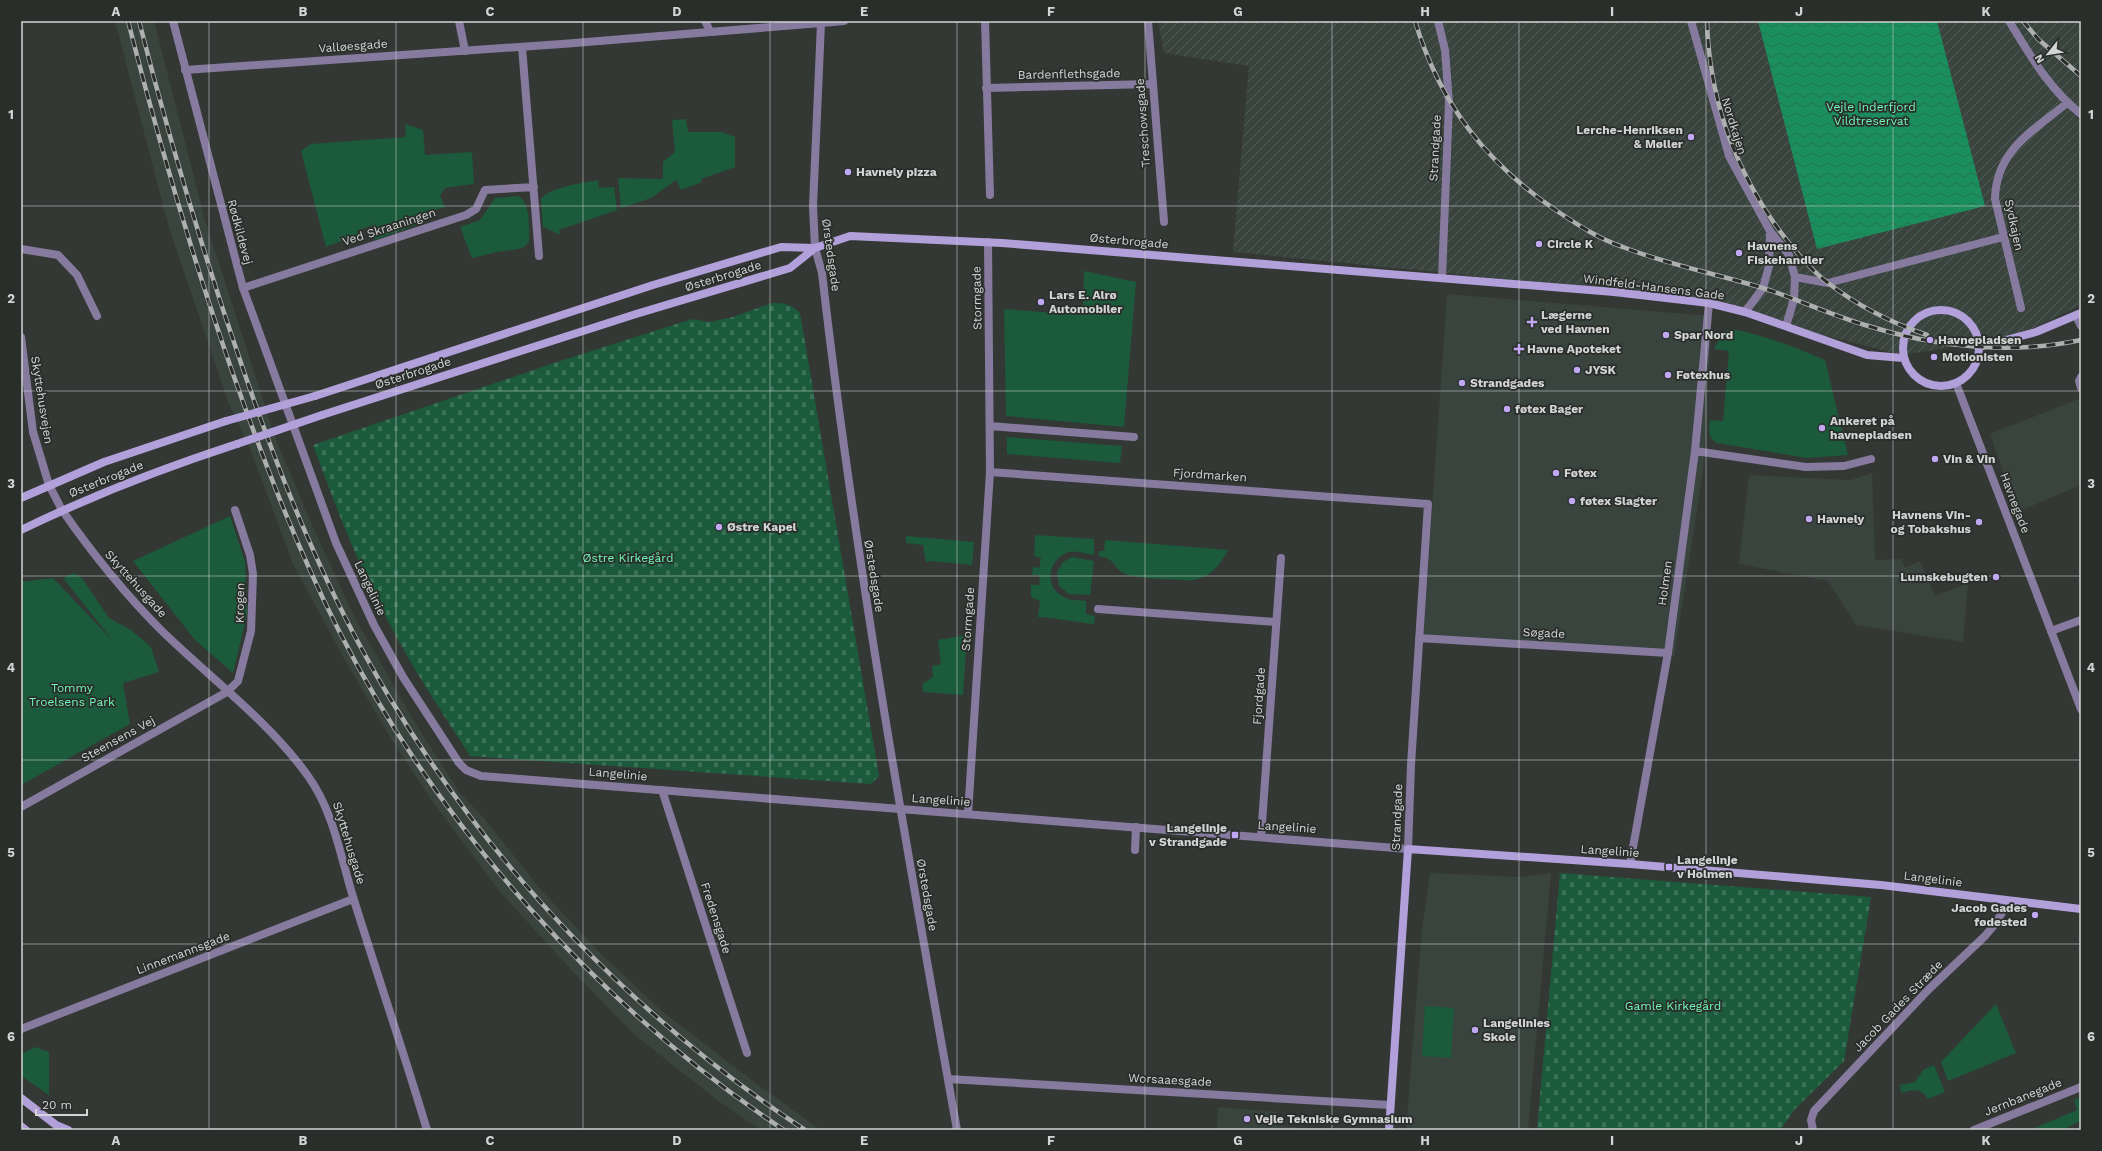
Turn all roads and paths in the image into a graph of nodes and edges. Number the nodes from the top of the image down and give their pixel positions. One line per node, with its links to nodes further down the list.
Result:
1 (173, 21): 14 (street, Rødkildevej)
2 (458, 21): 13 (street)
3 (705, 21): 11 (street)
4 (844, 21): 10 (street, Valløesgade)
5 (985, 21): 16 (street)
6 (1148, 21): 15 (street, Treschowsgade)
7 (1438, 21): 29 (street, Strandgade)
8 (1691, 21): 22 (street, Nordkajen)
9 (2009, 21): 17 (street)
10 (821, 22): 11 (street, Valløesgade); 25 (street, Ørstedsgade)
11 (710, 30): 12 (street, Valløesgade)
12 (522, 47): 13 (street, Valløesgade); 19 (street)
13 (466, 51): 14 (street, Valløesgade)
14 (185, 70): 30 (street, Rødkildevej)
15 (1152, 84): 16 (street, Bardenflethsgade); 21 (street, Treschowsgade)
16 (986, 88): 20 (street)
17 (2067, 103): 18 (street); 23 (street, Sydkajen)
18 (2081, 114)
19 (534, 188): 27 (street); 30 (street, Ved Skraaningen)
20 (990, 195)
21 (1164, 222)
22 (1770, 231): 28 (street, Nordkajen); 33 (street)
23 (2003, 237): 28 (street); 32 (street, Sydkajen)
24 (988, 242): 25 (main road, Østerbrogade); 29 (main road, Østerbrogade); 44 (street, Stormgade)
25 (815, 248): 50 (main road, Østerbrogade, bridge); 53 (main road, Østerbrogade, bridge); 67 (street, Ørstedsgade)
26 (21, 249): 35 (street)
27 (538, 256)
28 (1795, 277): 36 (street, Nordkajen)
29 (1442, 278): 31 (main road, Windfeld-Hansens Gade)
30 (243, 288): 46 (street, Rødkildevej)
31 (1709, 303): 33 (main road, Windfeld-Hansens Gade); 47 (street, Holmen)
32 (2022, 308)
33 (1745, 312): 36 (main road, Windfeld-Hansens Gade)
34 (2079, 315): 37 (street); 39 (main road)
35 (98, 316)
36 (1786, 326): 40 (main road, Windfeld-Hansens Gade)
37 (2081, 326)
38 (21, 337): 50 (street, Skyttehusvejen)
39 (1979, 347): 40 (main road); 42 (main road)
40 (1904, 358): 42 (main road)
41 (2081, 377): 43 (street)
42 (1956, 383): 60 (street, Havnegade)
43 (2081, 388)
44 (990, 426): 45 (street); 49 (street, Stormgade)
45 (1134, 436)
46 (299, 444): 65 (street, Langelinie)
47 (1695, 451): 48 (street); 62 (street, Holmen)
48 (1871, 459)
49 (990, 472): 52 (street, Fjordmarken); 68 (street, Stormgade)
50 (49, 485): 51 (main road, Østerbrogade); 53 (street, Skyttehusvejen)
51 (21, 498)
52 (1428, 504): 61 (street, Strandgade)
53 (62, 510): 55 (main road, Østerbrogade); 63 (street, Skyttehusgade)
54 (235, 510): 63 (street, Krogen)
55 (21, 530)
56 (1281, 558): 59 (street, Fjordgade)
57 (1098, 609): 59 (street)
58 (2081, 620): 60 (street)
59 (1276, 622): 70 (street, Fjordgade)
60 (2051, 631): 64 (street, Havnegade)
61 (1419, 638): 62 (street, Søgade); 71 (street, Strandgade)
62 (1668, 653): 73 (street, Holmen)
63 (227, 692): 66 (street, Steensens Vej); 74 (street, Skyttehusgade)
64 (2081, 709)
65 (662, 790): 67 (street, Langelinie); 78 (street, Fredensgade)
66 (21, 807)
67 (900, 809): 68 (street, Langelinie); 79 (street, Ørstedsgade)
68 (968, 814): 69 (street, Langelinie)
69 (1136, 827): 70 (street, Langelinie); 72 (street)
70 (1261, 837): 71 (street, Langelinie)
71 (1408, 849): 73 (main road, Langelinie); 82 (main road, Strandgade)
72 (1135, 850)
73 (1630, 864): 75 (main road, Langelinie)
74 (353, 899): 77 (street, Linnemannsgade); 87 (street, Skyttehusgade)
75 (2005, 900): 76 (main road, Langelinie); 90 (street, Jacob Gades Stræde)
76 (2081, 909)
77 (21, 1029)
78 (747, 1053)
79 (948, 1079): 82 (street, Worsaaesgade); 88 (street, Ørstedsgade)
80 (2081, 1087): 91 (street, Jernbanegade)
81 (21, 1098): 84 (main road)
82 (1390, 1105): 89 (main road, Strandgade)
83 (21, 1126): 85 (main road)
84 (54, 1127): 86 (main road)
85 (26, 1130)
86 (68, 1130)
87 (427, 1130)
88 (957, 1130)
89 (1389, 1130)
90 (1813, 1130)
91 (1974, 1130)

